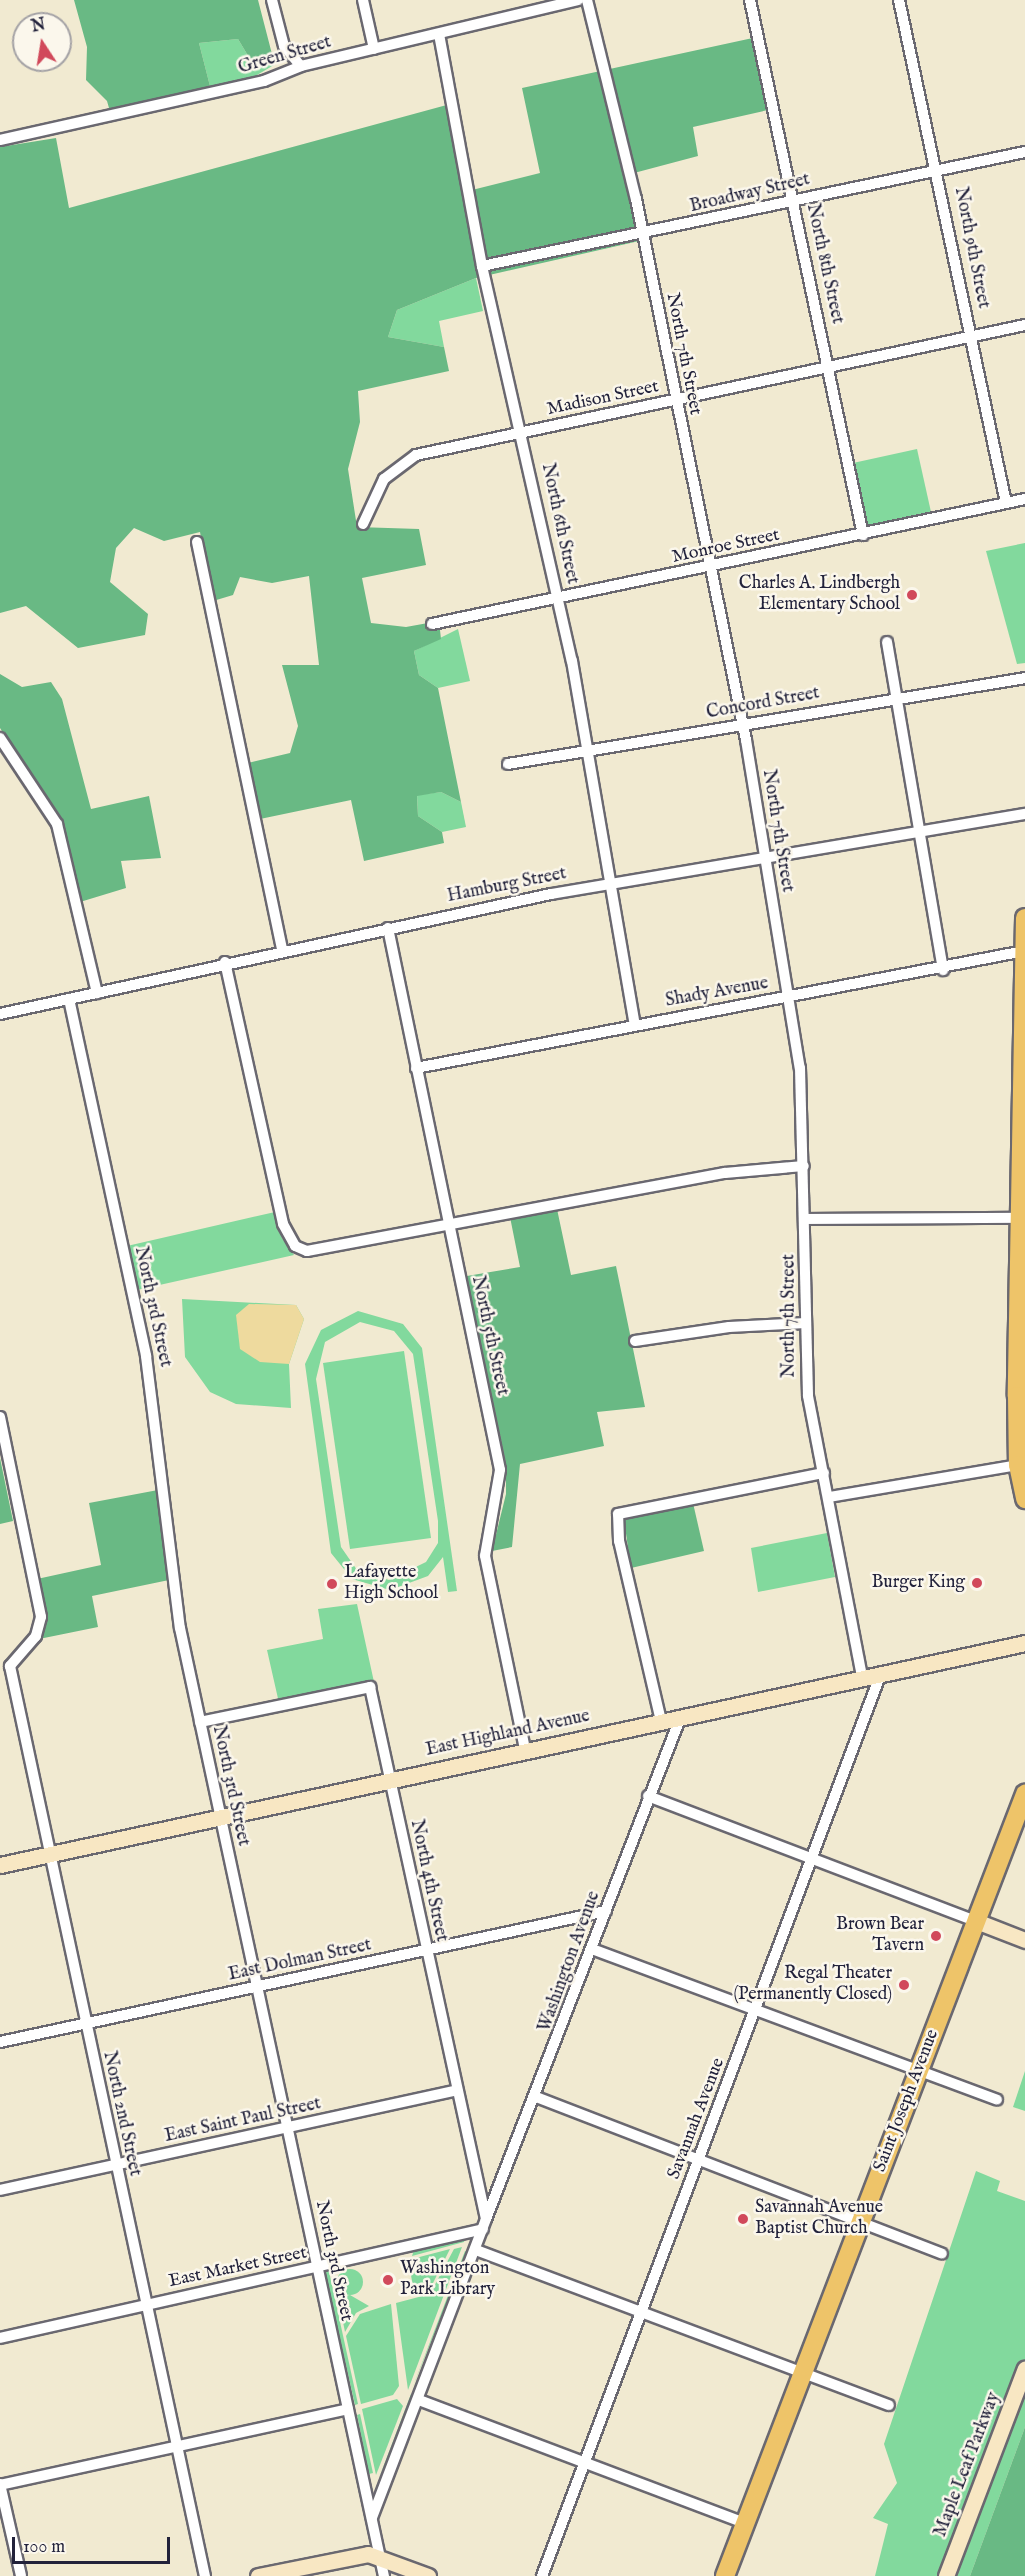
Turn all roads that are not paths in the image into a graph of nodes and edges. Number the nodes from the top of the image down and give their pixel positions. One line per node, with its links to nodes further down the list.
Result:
1 (272, 0): 9 (street)
2 (363, 0): 8 (street)
3 (578, 0): 7 (street, Green Street)
4 (587, 0): 14 (street, North 7th Street)
5 (750, 0): 13 (street, North 8th Street)
6 (899, 0): 12 (street, North 9th Street)
7 (439, 34): 8 (street, Green Street); 15 (street, North 6th Street)
8 (374, 49): 9 (street, Green Street)
9 (301, 66): 10 (street, Green Street)
10 (0, 140)
11 (1025, 152): 12 (street, Broadway Street)
12 (938, 169): 13 (street, Broadway Street); 17 (street, North 9th Street)
13 (794, 200): 14 (street, Broadway Street); 18 (street, North 8th Street)
14 (643, 235): 15 (street, Broadway Street); 19 (street, North 7th Street)
15 (482, 266): 20 (street, North 6th Street)
16 (1025, 325): 17 (street, Madison Street)
17 (971, 336): 18 (street, Madison Street); 22 (street, North 9th Street)
18 (828, 368): 19 (street, Madison Street); 24 (street, North 8th Street)
19 (675, 401): 20 (street, Madison Street); 26 (street, North 7th Street)
20 (522, 433): 23 (street, Madison Street); 27 (street, North 6th Street)
21 (1025, 499): 22 (street, Monroe Street)
22 (1006, 503): 24 (street, Monroe Street)
23 (363, 524)
24 (863, 535): 26 (street, Monroe Street)
25 (197, 542): 42 (street)
26 (711, 567): 27 (street, Monroe Street); 32 (street, North 7th Street)
27 (558, 600): 28 (street, Monroe Street); 34 (street, North 6th Street)
28 (432, 624)
29 (887, 642): 31 (street)
30 (1025, 678): 31 (street, Concord Street)
31 (897, 698): 32 (street, Concord Street); 37 (street)
32 (743, 724): 34 (street, Concord Street); 38 (street, North 7th Street)
33 (0, 738): 46 (street)
34 (588, 752): 35 (street, Concord Street); 39 (street, North 6th Street)
35 (508, 764)
36 (1025, 814): 37 (street, Hamburg Street)
37 (919, 833): 38 (street, Hamburg Street); 45 (street)
38 (765, 859): 39 (street, Hamburg Street); 47 (street, North 7th Street)
39 (611, 884): 41 (street, Hamburg Street); 50 (street, North 6th Street)
40 (1025, 918): 43 (main road)
41 (388, 927): 42 (street, Hamburg Street); 52 (street, North 5th Street)
42 (282, 950): 44 (street, Hamburg Street)
43 (1024, 951): 45 (street, Shady Avenue); 51 (main road)
44 (225, 962): 46 (street, Hamburg Street); 56 (street)
45 (942, 970): 47 (street, Shady Avenue)
46 (97, 993): 48 (street, Hamburg Street)
47 (788, 998): 50 (street, Shady Avenue); 53 (street, North 7th Street)
48 (69, 999): 49 (street, Hamburg Street); 70 (street, North 3rd Street)
49 (0, 1014)
50 (635, 1024): 52 (street, Shady Avenue)
51 (1023, 1050): 54 (main road)
52 (416, 1068): 56 (street, North 5th Street)
53 (804, 1166): 55 (street, North 7th Street); 56 (street)
54 (1022, 1218): 55 (street); 59 (main road)
55 (807, 1219): 57 (street, North 7th Street)
56 (448, 1223): 71 (street, North 5th Street)
57 (806, 1323): 58 (street); 62 (street, North 7th Street)
58 (635, 1341)
59 (1021, 1395): 61 (main road)
60 (0, 1417): 76 (street, North 2nd Street)
61 (1018, 1465): 63 (street); 64 (main road)
62 (824, 1473): 63 (street, North 7th Street); 69 (street)
63 (829, 1497): 67 (street, North 7th Street)
64 (1025, 1499)
65 (1025, 1642): 66 (street, East Highland Avenue)
66 (881, 1673): 67 (street, East Highland Avenue); 77 (street, Savannah Avenue)
67 (862, 1677): 68 (street, East Highland Avenue)
68 (681, 1716): 69 (street, East Highland Avenue); 74 (street, Washington Avenue)
69 (661, 1721): 71 (street, East Highland Avenue)
70 (200, 1722): 72 (street, North 4th Street); 75 (street, North 3rd Street)
71 (525, 1750): 72 (street, East Highland Avenue)
72 (389, 1779): 75 (street, East Highland Avenue); 83 (street, North 4th Street)
73 (1025, 1794): 80 (main road, Saint Joseph Avenue)
74 (648, 1796): 77 (street); 79 (street, Washington Avenue)
75 (220, 1817): 76 (street, East Highland Avenue); 84 (street, North 3rd Street)
76 (47, 1855): 78 (street, East Highland Avenue); 86 (street, North 2nd Street)
77 (813, 1861): 80 (street); 85 (street, Savannah Avenue)
78 (0, 1865)
79 (606, 1911): 82 (street, Washington Avenue); 83 (street, East Dolman Street)
80 (976, 1921): 81 (street); 88 (main road, Saint Joseph Avenue)
81 (1025, 1940)
82 (592, 1949): 85 (street); 90 (street, Washington Avenue)
83 (426, 1950): 84 (street, East Dolman Street); 89 (street, North 4th Street)
84 (256, 1988): 86 (street, East Dolman Street); 92 (street, North 3rd Street)
85 (756, 2010): 88 (street); 93 (street, Savannah Avenue)
86 (85, 2024): 87 (street, East Dolman Street); 94 (street, North 2nd Street)
87 (0, 2042)
88 (918, 2071): 91 (street); 96 (main road, Saint Joseph Avenue)
89 (457, 2090): 92 (street, East Saint Paul Street); 97 (street, North 4th Street)
90 (536, 2097): 93 (street); 97 (street, Washington Avenue)
91 (997, 2100)
92 (287, 2128): 94 (street, East Saint Paul Street); 100 (street, North 3rd Street)
93 (699, 2160): 96 (street); 102 (street, Savannah Avenue)
94 (116, 2165): 95 (street, East Saint Paul Street); 101 (street, North 2nd Street)
95 (0, 2190)
96 (861, 2220): 99 (street); 105 (main road, Saint Joseph Avenue)
97 (485, 2224): 98 (street); 100 (street, East Market Street)
98 (476, 2250): 102 (street); 106 (street)
99 (942, 2254)
100 (318, 2268): 101 (street, East Market Street); 108 (street, North 3rd Street)
101 (146, 2305): 103 (street, East Market Street); 109 (street, North 2nd Street)
102 (643, 2310): 105 (street); 110 (street, Savannah Avenue)
103 (0, 2338)
104 (1025, 2368): 122 (street, Maple Leaf Parkway)
105 (805, 2373): 107 (street); 113 (main road, Saint Joseph Avenue)
106 (419, 2400): 110 (street); 112 (street)
107 (889, 2405)
108 (348, 2409): 109 (street); 112 (street, North 3rd Street)
109 (177, 2447): 111 (street); 116 (street, North 2nd Street)
110 (583, 2461): 113 (street); 120 (street, Savannah Avenue)
111 (0, 2484): 115 (street)
112 (372, 2518): 114 (street, North 3rd Street)
113 (745, 2523): 121 (main road, Saint Joseph Avenue)
114 (379, 2557): 117 (street); 118 (street, North 3rd Street); 119 (street)
115 (21, 2576)
116 (205, 2576)
117 (258, 2576)
118 (384, 2576)
119 (428, 2576)
120 (542, 2576)
121 (725, 2576)
122 (946, 2576)

